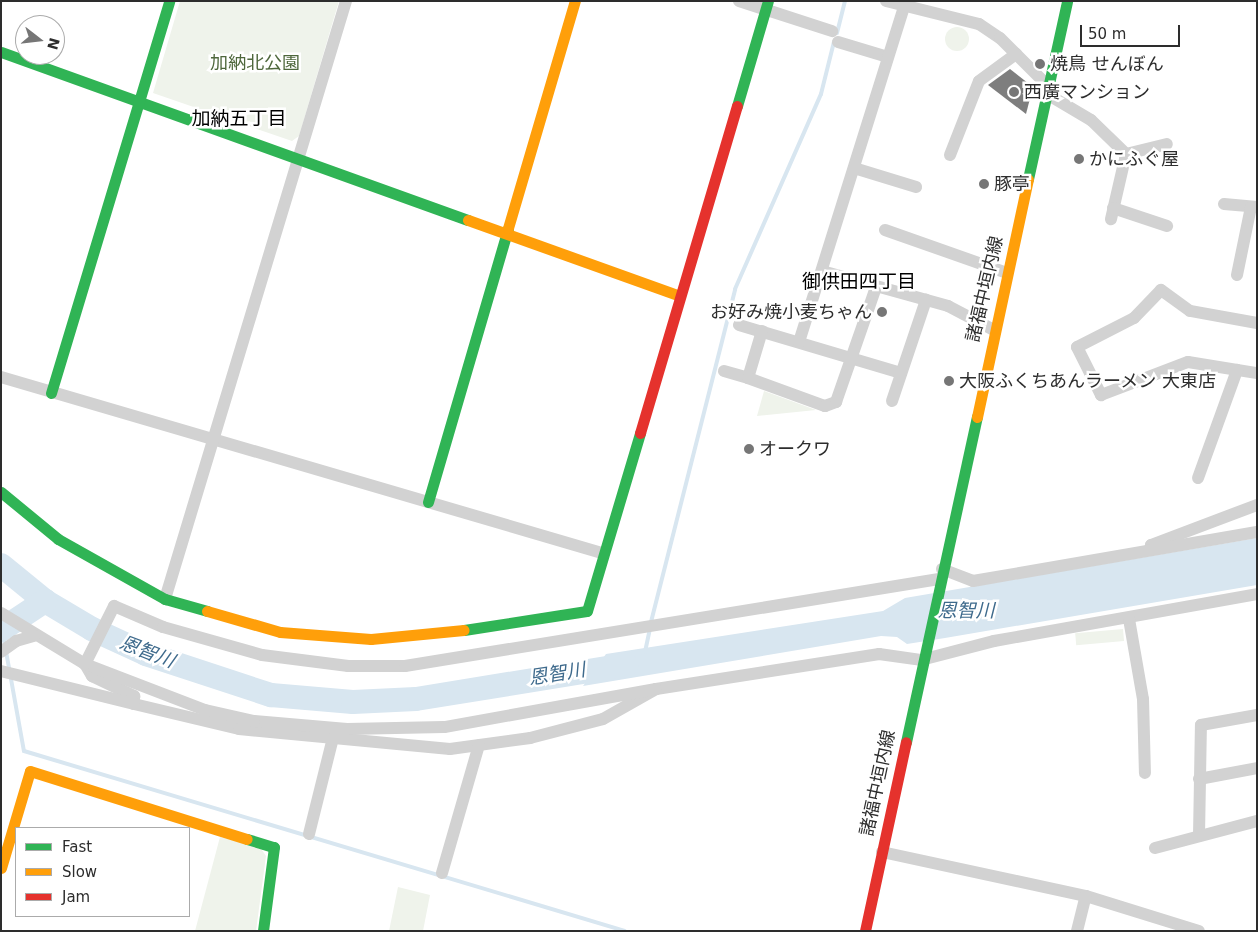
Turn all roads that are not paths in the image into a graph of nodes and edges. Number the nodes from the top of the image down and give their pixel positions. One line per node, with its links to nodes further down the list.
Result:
1 (170, 1): 15 (street)
2 (346, 1): 19 (street)
3 (575, 1): 26 (street)
4 (739, 1): 8 (street)
5 (886, 1): 9 (street)
6 (943, 1): 10 (street)
7 (1067, 1): 14 (street, 諸福中垣内線)
8 (766, 6): 13 (street); 31 (street)
9 (904, 7): 10 (street); 13 (street)
10 (941, 15): 12 (street)
11 (1, 52): 15 (street)
12 (1016, 54): 14 (street); 18 (street)
13 (888, 57): 20 (street)
14 (1048, 90): 17 (street); 28 (street, 諸福中垣内線)
15 (139, 102): 19 (street); 45 (street)
16 (1167, 144): 17 (street)
17 (1126, 154): 24 (street)
18 (950, 155)
19 (300, 157): 26 (street); 47 (street)
20 (854, 168): 21 (street); 27 (street)
21 (916, 187)
22 (1224, 204): 23 (street)
23 (1254, 207): 29 (street)
24 (1166, 226)
25 (885, 230): 28 (street)
26 (505, 232): 31 (street); 50 (street)
27 (822, 271): 30 (street); 37 (street)
28 (1007, 273): 35 (street, 諸福中垣内線)
29 (1237, 275)
30 (876, 286): 32 (street); 38 (street)
31 (680, 296): 53 (street)
32 (926, 300): 35 (street); 41 (street)
33 (1257, 323): 40 (street)
34 (739, 325): 36 (street)
35 (994, 330): 55 (street, 諸福中垣内線)
36 (762, 331): 37 (street); 44 (street)
37 (800, 342): 38 (street)
38 (852, 356): 41 (street); 44 (street)
39 (724, 370): 44 (street)
40 (1237, 370): 42 (street); 48 (street)
41 (901, 373): 46 (street)
42 (1257, 373)
43 (1, 377): 45 (street)
44 (748, 378)
45 (51, 393): 47 (street)
46 (892, 401)
47 (214, 440): 50 (street); 57 (street)
48 (1198, 478)
49 (1, 492): 57 (street)
50 (428, 502): 53 (street)
51 (1257, 505): 54 (street)
52 (1257, 532): 54 (street)
53 (602, 552): 57 (street)
54 (1150, 552): 55 (street)
55 (939, 578): 62 (street, 諸福中垣内線); 63 (street)
56 (1257, 594): 59 (street)
57 (165, 600)
58 (1, 612): 60 (street)
59 (1129, 619): 62 (street); 71 (street)
60 (34, 636): 61 (street); 63 (street)
61 (1, 652)
62 (921, 660): 65 (street); 77 (street, 諸福中垣内線)
63 (85, 664): 65 (street); 66 (street)
64 (1, 671): 66 (street)
65 (656, 689): 69 (street)
66 (134, 704): 68 (street)
67 (1257, 715): 72 (street)
68 (333, 738): 69 (street); 74 (street)
69 (479, 745): 79 (street)
70 (1257, 768): 72 (street)
71 (1145, 773)
72 (1199, 779): 75 (street)
73 (1257, 821): 75 (street)
74 (309, 834)
75 (1199, 836): 76 (street)
76 (1155, 848)
77 (882, 852): 80 (street); 83 (street, 諸福中垣内線)
78 (1, 868): 82 (street)
79 (442, 873)
80 (1086, 896): 81 (street); 84 (street)
81 (1167, 926): 85 (street)
82 (263, 931)
83 (865, 931)
84 (1077, 931)
85 (1199, 931)

